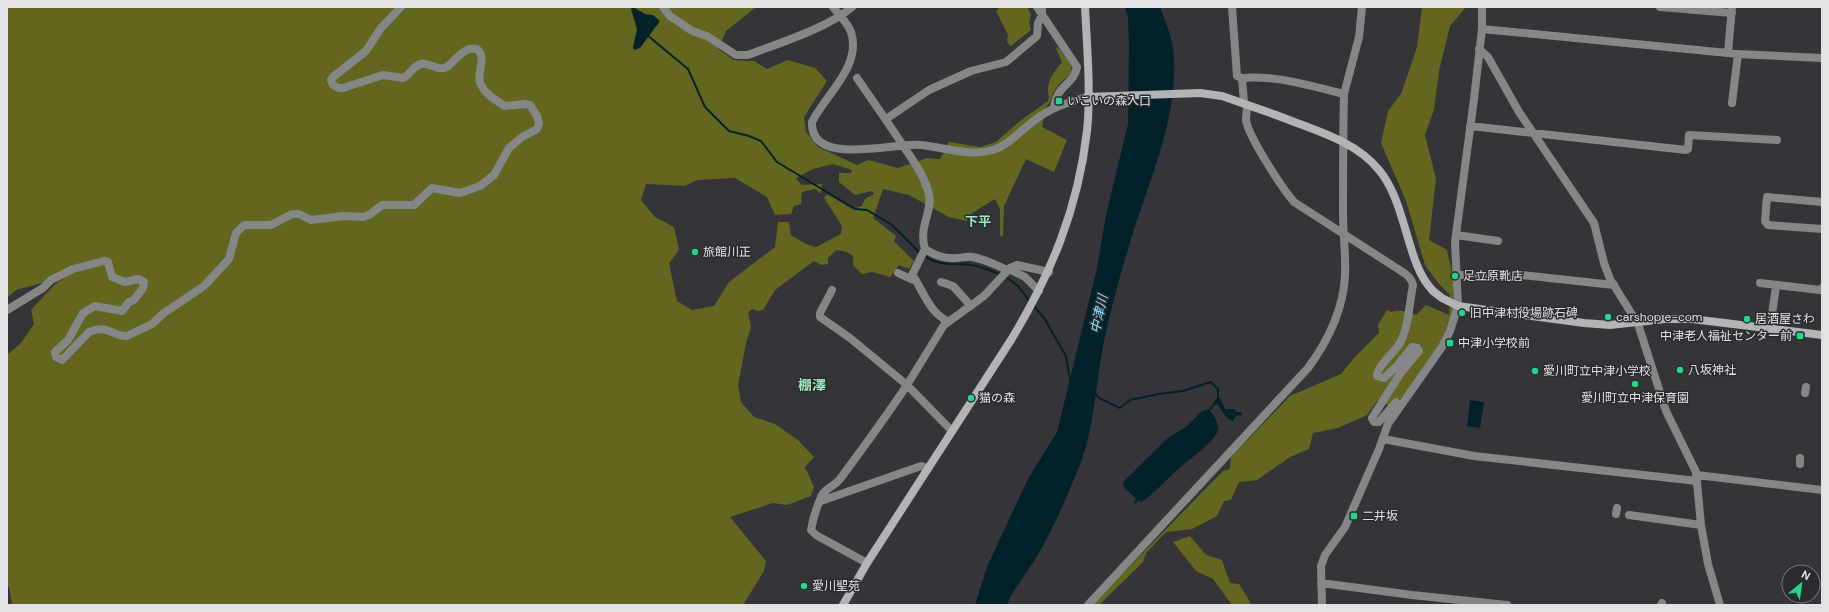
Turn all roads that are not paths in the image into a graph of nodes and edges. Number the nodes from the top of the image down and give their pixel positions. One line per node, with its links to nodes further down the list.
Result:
1 (401, 7): 51 (street)
2 (663, 7): 13 (street)
3 (833, 7): 13 (street)
4 (852, 7): 13 (street)
5 (1037, 7): 12 (street)
6 (1085, 7): 22 (street)
7 (1232, 7): 20 (street)
8 (1362, 7): 21 (street)
9 (1482, 7): 14 (street)
10 (1660, 7): 11 (street)
11 (1732, 10): 16 (street)
12 (1042, 11): 25 (street); 26 (street)
13 (840, 17): 30 (street)
14 (1482, 29): 15 (street); 16 (street)
15 (1479, 49): 27 (street); 28 (street)
16 (1728, 53): 17 (street)
17 (1738, 54): 18 (street); 24 (street)
18 (1822, 58)
19 (857, 78): 26 (street)
20 (1242, 78): 21 (street); 23 (street)
21 (1344, 94): 33 (street)
22 (1087, 97): 23 (street); 25 (street); 38 (street)
23 (1244, 103): 33 (street); 50 (street, bridge)
24 (1732, 103)
25 (1054, 108): 30 (street)
26 (886, 119): 30 (street)
27 (1470, 126): 28 (street); 34 (street)
28 (1534, 134): 29 (street); 44 (street)
29 (1777, 140)
30 (902, 144): 36 (street)
31 (1822, 202): 32 (street)
32 (1822, 229)
33 (1343, 234): 57 (street); 69 (street)
34 (1456, 235): 35 (street); 40 (street)
35 (1494, 239)
36 (922, 253): 37 (street); 41 (street)
37 (1007, 270): 38 (street); 48 (street); 49 (street)
38 (1049, 272): 48 (street)
39 (898, 273): 41 (street)
40 (1458, 275): 44 (street); 50 (street)
41 (915, 280): 52 (street)
42 (941, 282): 49 (street)
43 (1760, 283): 45 (street)
44 (1614, 285): 53 (street)
45 (1776, 286): 46 (street); 54 (street)
46 (1822, 288)
47 (832, 290): 56 (street)
48 (1039, 292): 58 (street)
49 (971, 306): 52 (street)
50 (1458, 306): 53 (street); 57 (street)
51 (7, 310)
52 (948, 321): 56 (street)
53 (1636, 322): 54 (street); 61 (street)
54 (1770, 329): 55 (street)
55 (1822, 335)
56 (907, 385): 58 (street); 63 (street)
57 (1410, 392): 59 (street)
58 (952, 431): 60 (street)
59 (1383, 440): 61 (street); 67 (street)
60 (928, 469): 63 (street); 66 (street)
61 (1697, 478): 62 (street); 65 (street)
62 (1822, 490)
63 (821, 501): 66 (street)
64 (1629, 515): 65 (street)
65 (1701, 525): 72 (street)
66 (867, 563): 68 (street)
67 (1321, 583): 70 (street); 71 (street)
68 (843, 605)
69 (1088, 605)
70 (1322, 605)
71 (1507, 605)
72 (1720, 605)

